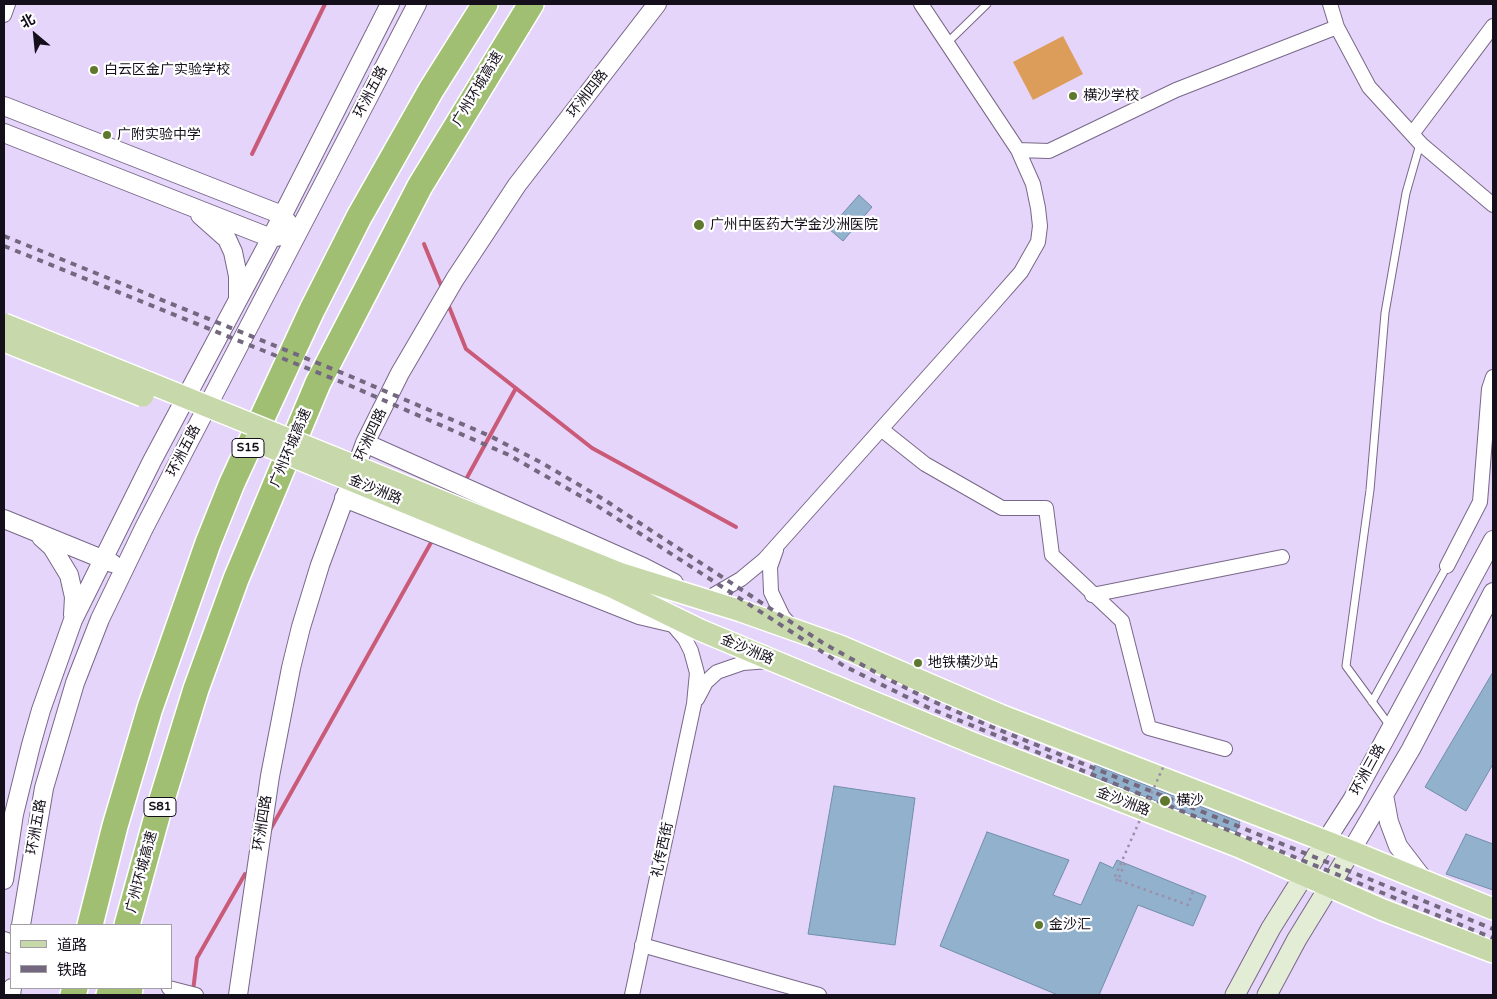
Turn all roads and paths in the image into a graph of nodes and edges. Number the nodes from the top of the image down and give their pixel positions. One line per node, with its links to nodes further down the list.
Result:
1 (8, 4): 10 (street)
2 (390, 4): 21 (street, 环洲五路)
3 (417, 4): 22 (street, 环洲五路)
4 (485, 4): 67 (highway, S15)
5 (531, 4): 49 (highway, 广州环城高速)
6 (657, 4): 29 (street, 环洲四路)
7 (921, 4): 13 (street)
8 (987, 4): 13 (lane)
9 (1330, 4): 12 (street)
10 (4, 15)
11 (1493, 26): 16 (street)
12 (1337, 27): 16 (street); 17 (street)
13 (947, 43): 17 (street)
14 (4, 106): 18 (street)
15 (4, 133): 19 (street)
16 (1416, 139): 20 (street); 50 (lane)
17 (1018, 150): 28 (street)
18 (187, 180): 19 (street); 21 (street)
19 (179, 201): 23 (street); 24 (street)
20 (1493, 205)
21 (282, 216): 22 (street); 23 (street, 环洲五路)
22 (298, 233): 23 (street); 38 (street, 环洲五路)
23 (271, 238): 24 (street, 环洲五路)
24 (237, 301): 36 (street, 环洲五路)
25 (4, 323): 39 (main road, 金沙洲路, bridge)
26 (4, 341): 39 (main road, 金沙洲路, bridge)
27 (1493, 377): 37 (street)
28 (881, 429): 33 (street); 41 (street)
29 (365, 443): 30 (street, 环洲四路); 42 (street)
30 (344, 498): 45 (street); 74 (street, 环洲四路)
31 (4, 520): 32 (street)
32 (32, 530): 36 (street); 44 (street)
33 (782, 539): 42 (street); 46 (street)
34 (1493, 540): 52 (street, 环洲三路)
35 (1282, 557): 41 (street)
36 (102, 559): 38 (street); 44 (street, 环洲五路)
37 (1447, 566): 50 (lane)
38 (124, 569): 66 (street, 环洲五路)
39 (615, 580): 42 (main road, 金沙洲路); 43 (main road, 金沙洲路)
40 (1493, 592): 55 (street, 环洲三路)
41 (1092, 595): 53 (street)
42 (705, 600): 46 (main road, 金沙洲路)
43 (656, 607): 45 (street); 47 (main road, 金沙洲路)
44 (73, 620): 59 (street, 环洲五路)
45 (672, 623): 47 (street); 51 (street)
46 (793, 629): 56 (main road, 金沙洲路)
47 (700, 630): 48 (main road, 金沙洲路)
48 (774, 661): 51 (street); 60 (main road, 金沙洲路)
49 (196, 689): 68 (highway, 广州环城高速 / S81); 69 (highway)
50 (1372, 702): 52 (lane)
51 (694, 704): 70 (street, 礼传西街)
52 (1392, 728): 56 (street, 环洲三路)
53 (1225, 749)
54 (1164, 765): 61 (path, bridge)
55 (1384, 795): 57 (street, 环洲三路); 62 (street)
56 (1325, 842): 57 (main road, 金沙洲路); 60 (main road, 环洲三路)
57 (1351, 851): 62 (main road, 金沙洲路); 63 (main road, 环洲三路)
58 (1125, 863): 61 (path)
59 (4, 874)
60 (1303, 874): 63 (main road, 金沙洲路); 77 (main road, 环洲三路)
61 (1118, 880): 64 (path)
62 (1424, 880): 65 (main road, 金沙洲路)
63 (1329, 886): 71 (main road, 金沙洲路); 78 (main road, 环洲三路)
64 (1193, 891)
65 (1493, 909)
66 (21, 924)
67 (90, 924)
68 (127, 924)
69 (140, 924)
70 (642, 945): 75 (street, 礼传西街); 76 (street)
71 (1493, 952)
72 (172, 989): 73 (street)
73 (196, 995)
74 (238, 995)
75 (632, 995)
76 (819, 995)
77 (1235, 995)
78 (1268, 995)

